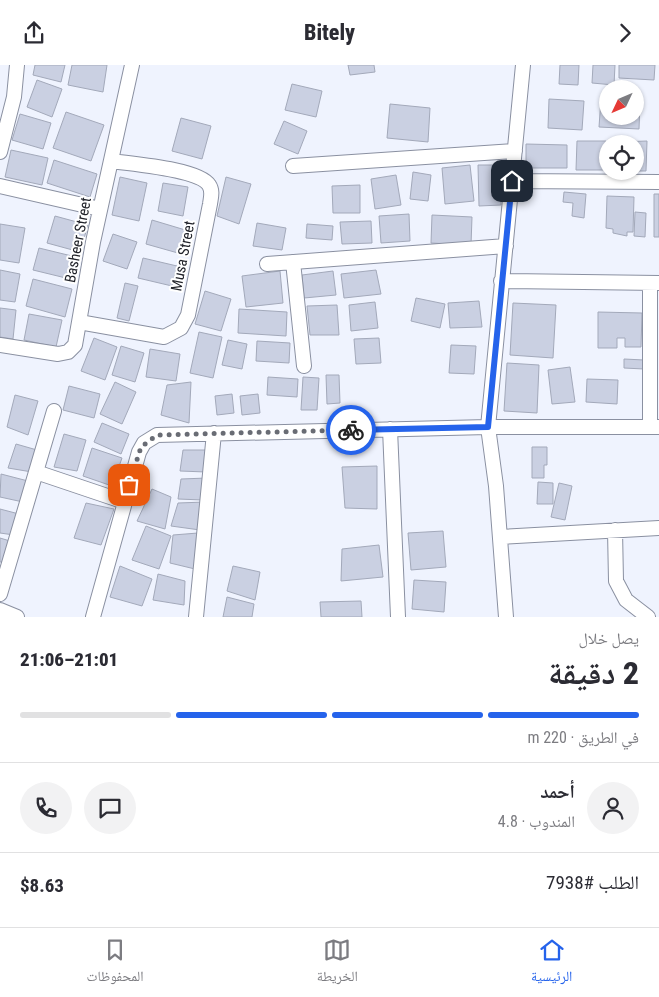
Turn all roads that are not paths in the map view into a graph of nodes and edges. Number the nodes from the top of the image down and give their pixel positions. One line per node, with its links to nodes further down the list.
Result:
1 (18, 65): 5 (street)
2 (132, 65): 6 (street, Basheer Street)
3 (523, 65): 4 (street)
4 (514, 151): 7 (street); 8 (street)
5 (0, 152)
6 (112, 161): 11 (street, Basheer Street); 17 (street, Musa Street)
7 (293, 166)
8 (512, 181): 9 (street); 12 (street)
9 (659, 182)
10 (0, 186): 11 (street)
11 (100, 209): 17 (street, Basheer Street)
12 (506, 246): 13 (street); 15 (street)
13 (294, 262): 14 (street); 19 (street)
14 (267, 264)
15 (501, 281): 16 (street); 21 (street)
16 (655, 283): 22 (street)
17 (79, 322): 18 (street, Basheer Street)
18 (0, 345)
19 (304, 366)
20 (54, 411): 25 (street)
21 (488, 427): 22 (street); 23 (street); 29 (street)
22 (654, 427)
23 (390, 429): 24 (street); 35 (street)
24 (214, 433): 26 (street); 34 (street)
25 (36, 472): 26 (street); 30 (street)
26 (125, 502): 33 (street)
27 (659, 528): 28 (street)
28 (615, 530): 29 (street); 37 (street)
29 (500, 537): 36 (street)
30 (0, 594)
31 (0, 610): 32 (street)
32 (17, 617)
33 (93, 617)
34 (196, 617)
35 (398, 617)
36 (506, 617)
37 (648, 617)

